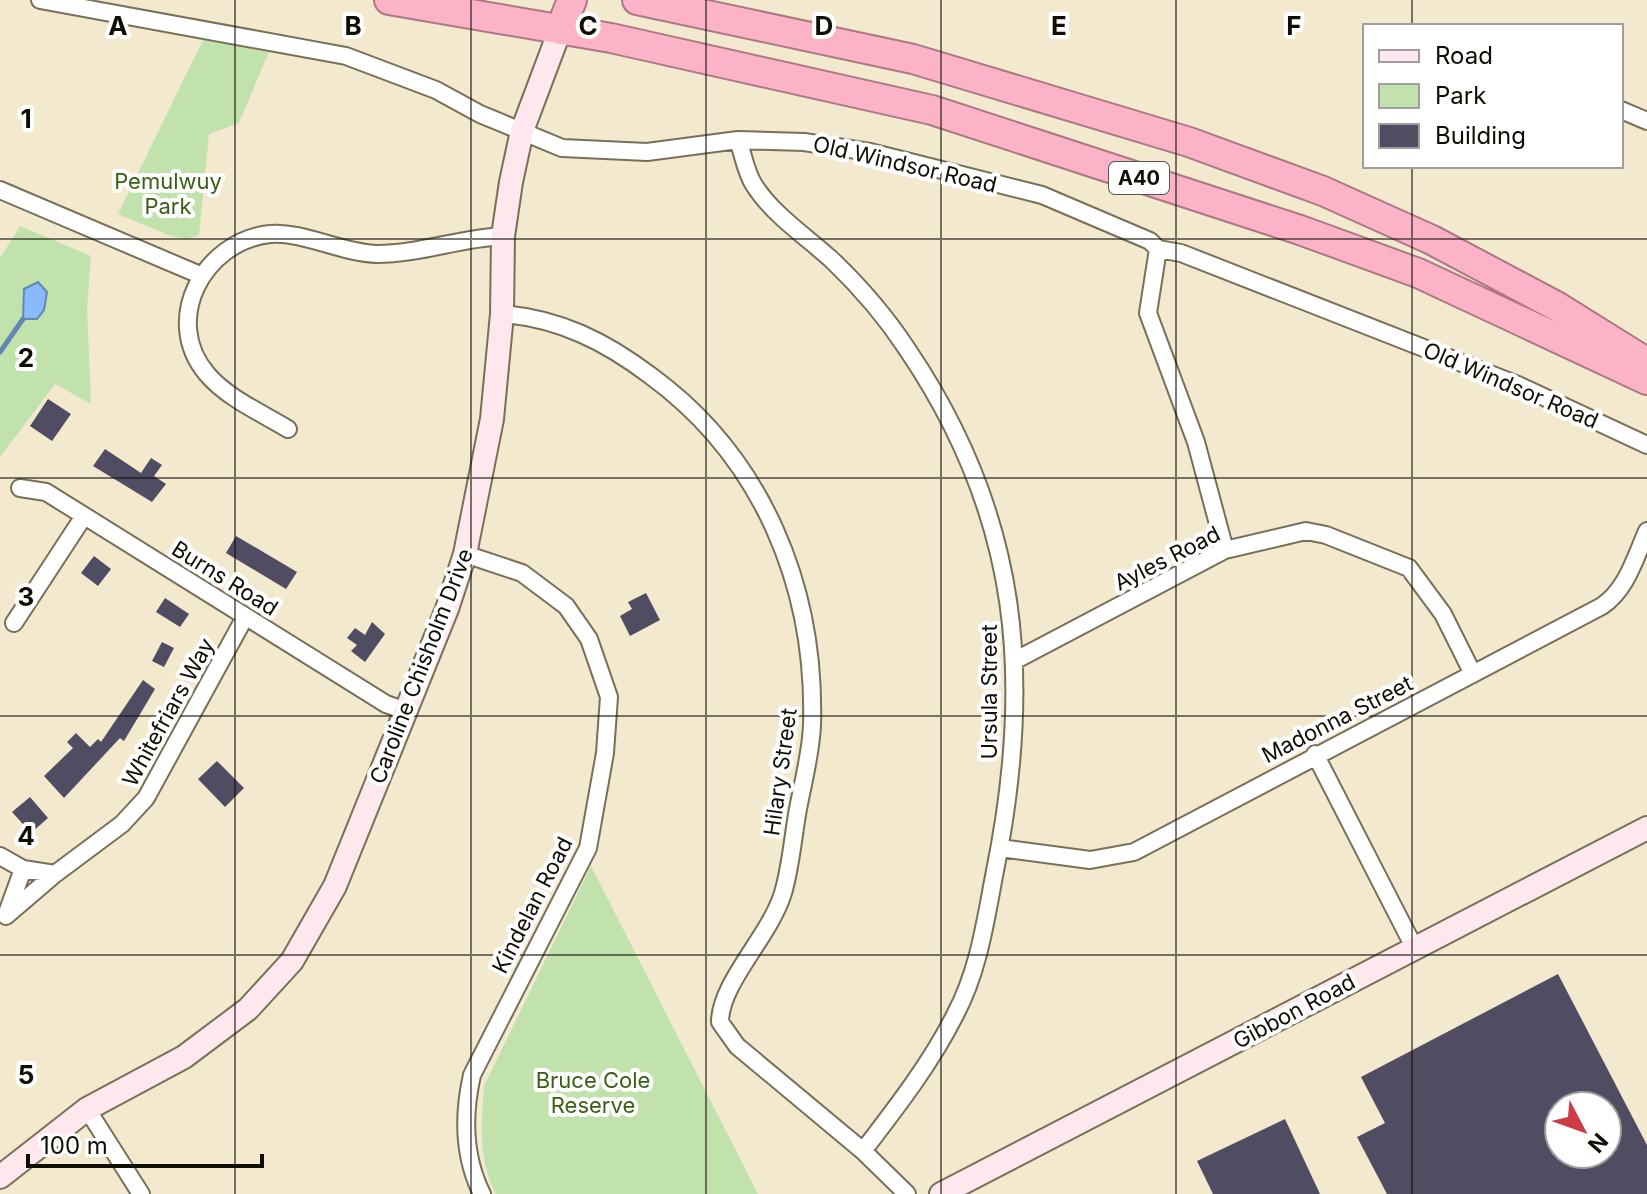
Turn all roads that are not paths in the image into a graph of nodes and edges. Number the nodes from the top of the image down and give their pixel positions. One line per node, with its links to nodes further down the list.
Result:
1 (40, 0): 8 (street, Old Windsor Road)
2 (389, 0): 5 (highway, A40)
3 (572, 0): 5 (highway, Caroline Chisholm Drive)
4 (637, 0): 15 (highway, A40)
5 (560, 30): 8 (main road, Caroline Chisholm Drive); 16 (highway, A40)
6 (1623, 111): 7 (street)
7 (1647, 121)
8 (522, 131): 9 (street, Old Windsor Road); 11 (main road, Caroline Chisholm Drive)
9 (738, 140): 12 (street, Old Windsor Road); 26 (street, Ursula Street)
10 (0, 190): 13 (street)
11 (503, 236): 13 (street); 14 (main road, Caroline Chisholm Drive)
12 (1158, 249): 18 (street, Old Windsor Road); 22 (street)
13 (200, 275): 17 (street)
14 (502, 314): 23 (main road, Caroline Chisholm Drive); 38 (street, Hilary Street)
15 (1647, 363)
16 (1647, 380)
17 (288, 429)
18 (1647, 445)
19 (20, 488): 20 (street, Burns Road)
20 (84, 516): 24 (street, Burns Road); 25 (street)
21 (1647, 531): 27 (street, Madonna Street)
22 (1225, 550): 26 (street, Ayles Road); 27 (street, Ayles Road)
23 (465, 554): 28 (main road, Caroline Chisholm Drive); 40 (street, Kindelan Road)
24 (245, 617): 28 (street, Burns Road); 34 (street, Whitefriars Way)
25 (14, 623)
26 (1016, 660): 31 (street, Ursula Street)
27 (1473, 674): 29 (street, Madonna Street)
28 (406, 711): 37 (main road, Caroline Chisholm Drive)
29 (1315, 754): 31 (street, Madonna Street); 36 (street)
30 (1647, 828): 36 (main road, Gibbon Road)
31 (1000, 848): 38 (street, Ursula Street)
32 (0, 856): 33 (street)
33 (23, 869): 34 (street); 35 (street)
34 (55, 874): 35 (street, Whitefriars Way)
35 (3, 919)
36 (1414, 947): 43 (main road, Gibbon Road)
37 (87, 1109): 39 (main road, Caroline Chisholm Drive); 41 (street)
38 (863, 1151): 42 (street, Hilary Street)
39 (0, 1177)
40 (477, 1192)
41 (141, 1194)
42 (907, 1194)
43 (941, 1194)

